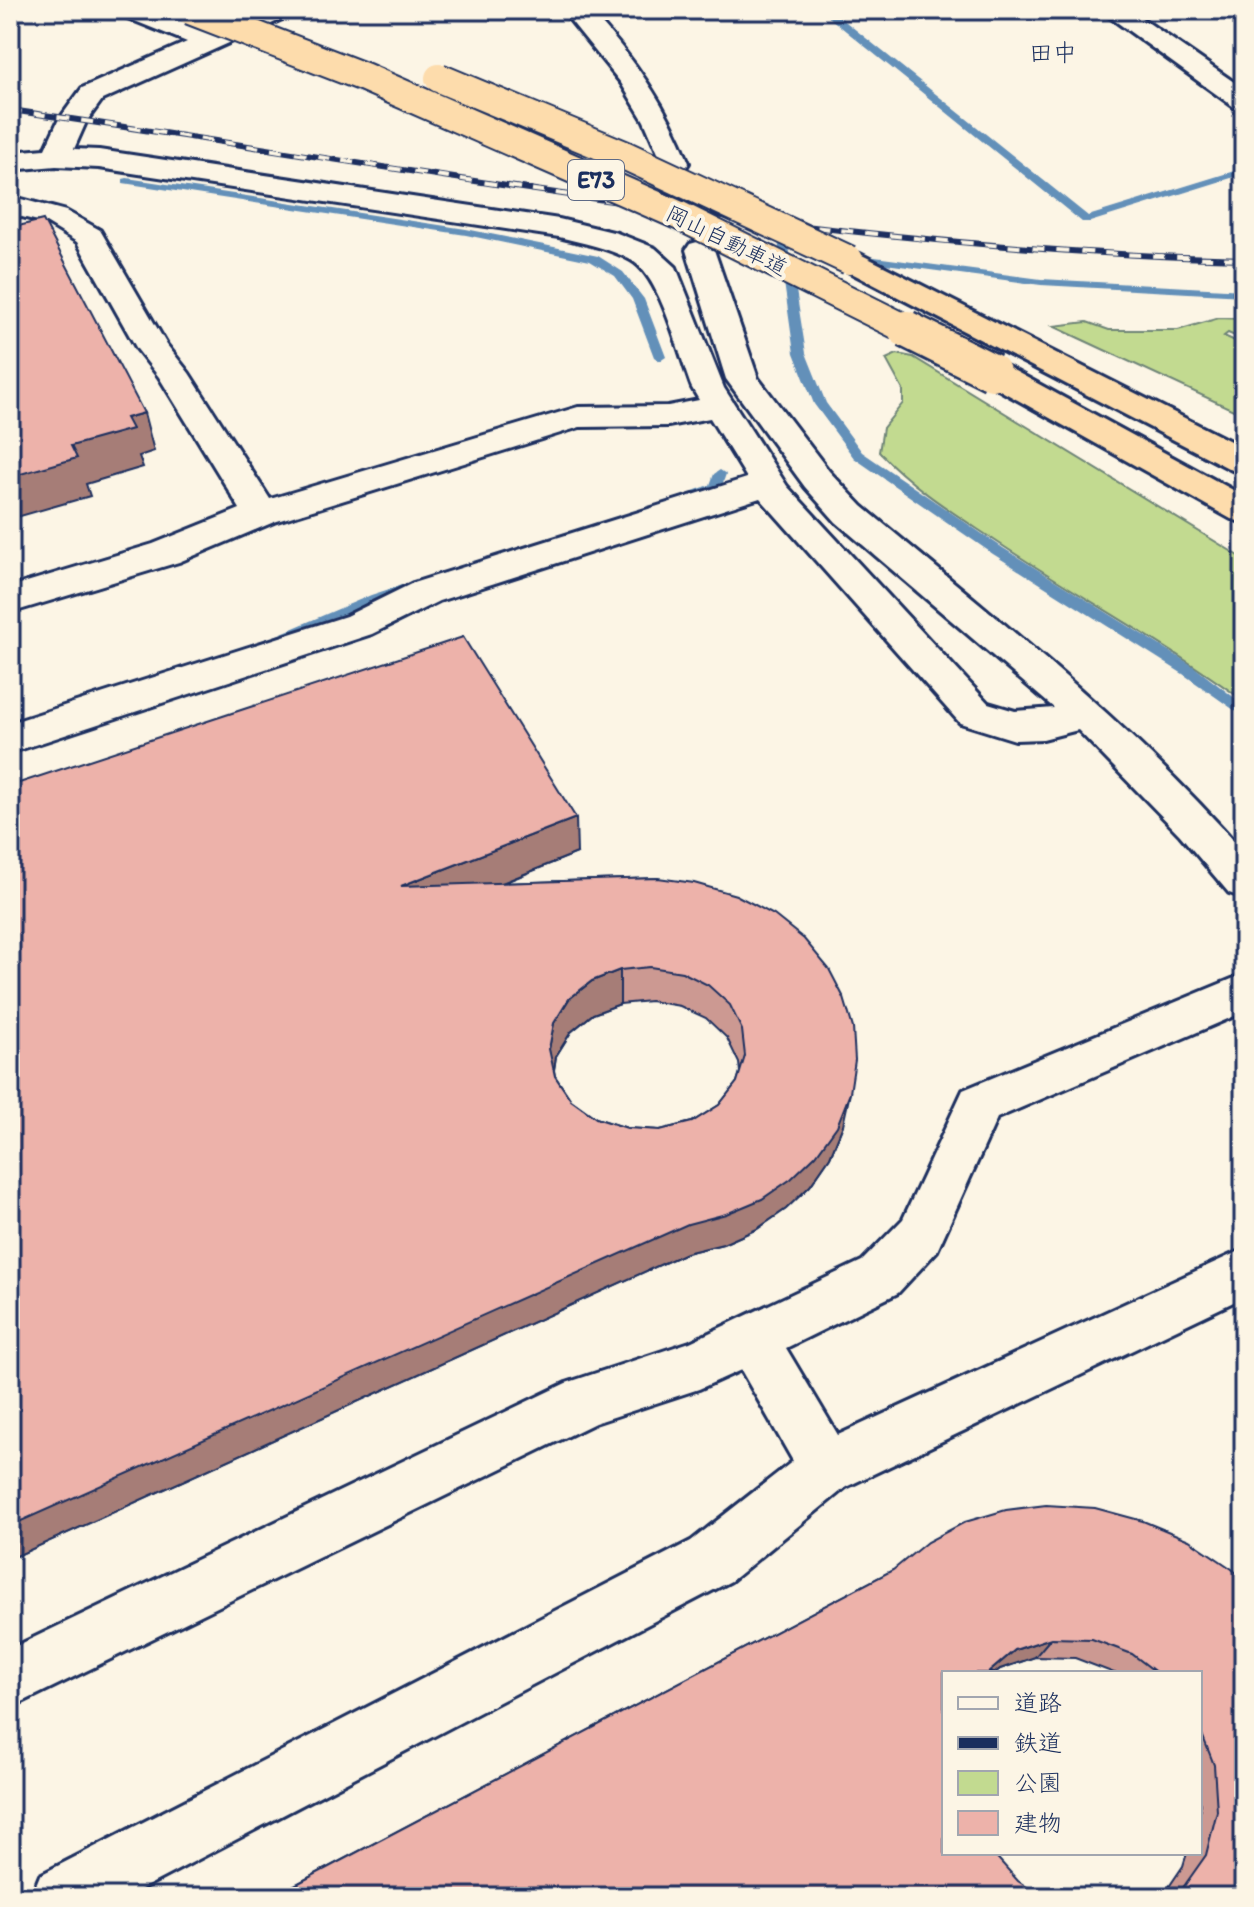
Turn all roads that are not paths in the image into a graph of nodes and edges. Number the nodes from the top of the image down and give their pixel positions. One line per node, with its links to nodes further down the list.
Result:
1 (129, 10): 8 (street)
2 (190, 10): 21 (highway, 岡山自動車道 / E73, bridge)
3 (265, 10): 7 (highway)
4 (282, 10): 8 (street)
5 (575, 10): 13 (street)
6 (1113, 10): 10 (street)
7 (308, 27)
8 (208, 41): 11 (street)
9 (409, 65): 16 (highway, 岡山自動車道 / E73, bridge)
10 (1244, 101)
11 (56, 157): 12 (street); 17 (street)
12 (10, 161)
13 (675, 163)
14 (10, 205): 22 (street)
15 (701, 250): 24 (street)
16 (1047, 350): 18 (highway); 19 (highway, 岡山自動車道 / E73)
17 (720, 406): 20 (street); 22 (street)
18 (1244, 432)
19 (1244, 462)
20 (768, 483): 24 (street); 25 (street)
21 (1244, 511)
22 (261, 514): 23 (street)
23 (10, 600)
24 (1085, 713): 26 (street)
25 (10, 738)
26 (1244, 881)
27 (1244, 992): 29 (street)
28 (1239, 1286): 30 (street)
29 (752, 1339): 30 (street); 31 (street)
30 (827, 1468): 32 (street)
31 (10, 1679)
32 (62, 1897)

